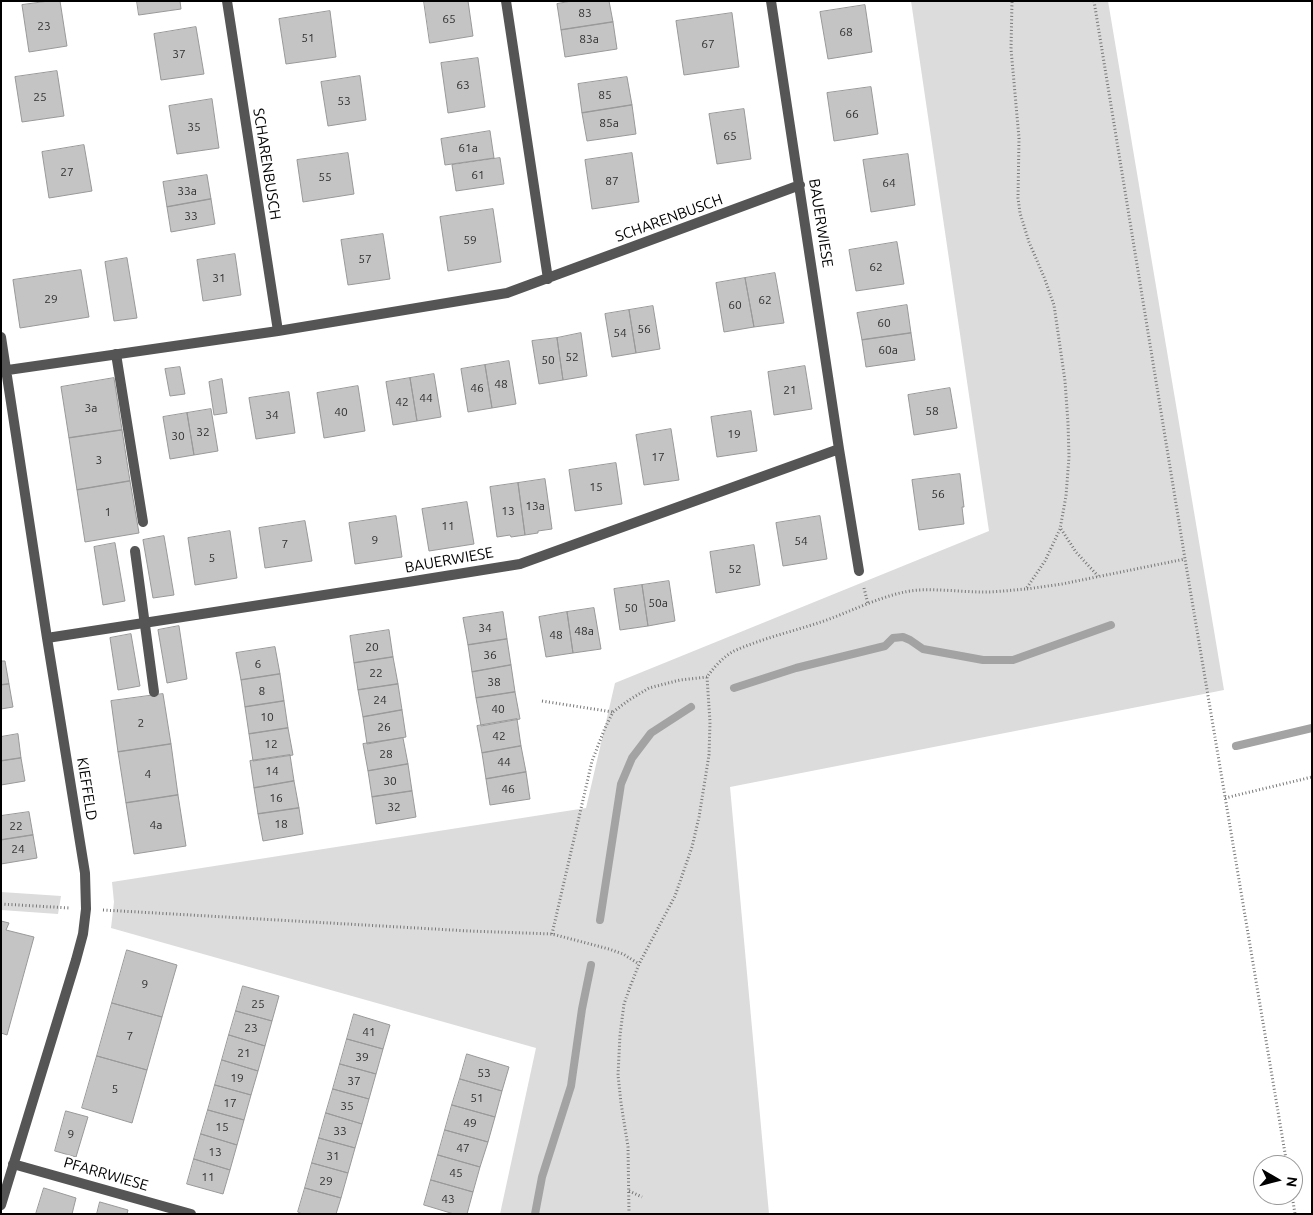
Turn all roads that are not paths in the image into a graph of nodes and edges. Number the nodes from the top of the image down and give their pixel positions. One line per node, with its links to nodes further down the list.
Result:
1 (227, 1): 6 (street, SCHARENBUSCH)
2 (506, 1): 5 (street)
3 (771, 1): 4 (street, BAUERWIESE)
4 (800, 185): 5 (street, SCHARENBUSCH); 10 (street, BAUERWIESE)
5 (548, 279): 6 (street, SCHARENBUSCH)
6 (278, 331): 8 (street, SCHARENBUSCH)
7 (1, 337): 9 (street)
8 (116, 354): 9 (street, SCHARENBUSCH); 11 (street)
9 (4, 370): 15 (street, KIEFFELD)
10 (839, 449): 13 (street, BAUERWIESE); 14 (street, BAUERWIESE)
11 (143, 522)
12 (135, 551): 14 (street)
13 (859, 571)
14 (145, 622): 15 (street, BAUERWIESE); 16 (street)
15 (47, 638): 17 (street, KIEFFELD)
16 (154, 692)
17 (13, 1164): 18 (street, KIEFFELD); 19 (street, PFARRWIESE)
18 (1, 1205)
19 (191, 1214)

